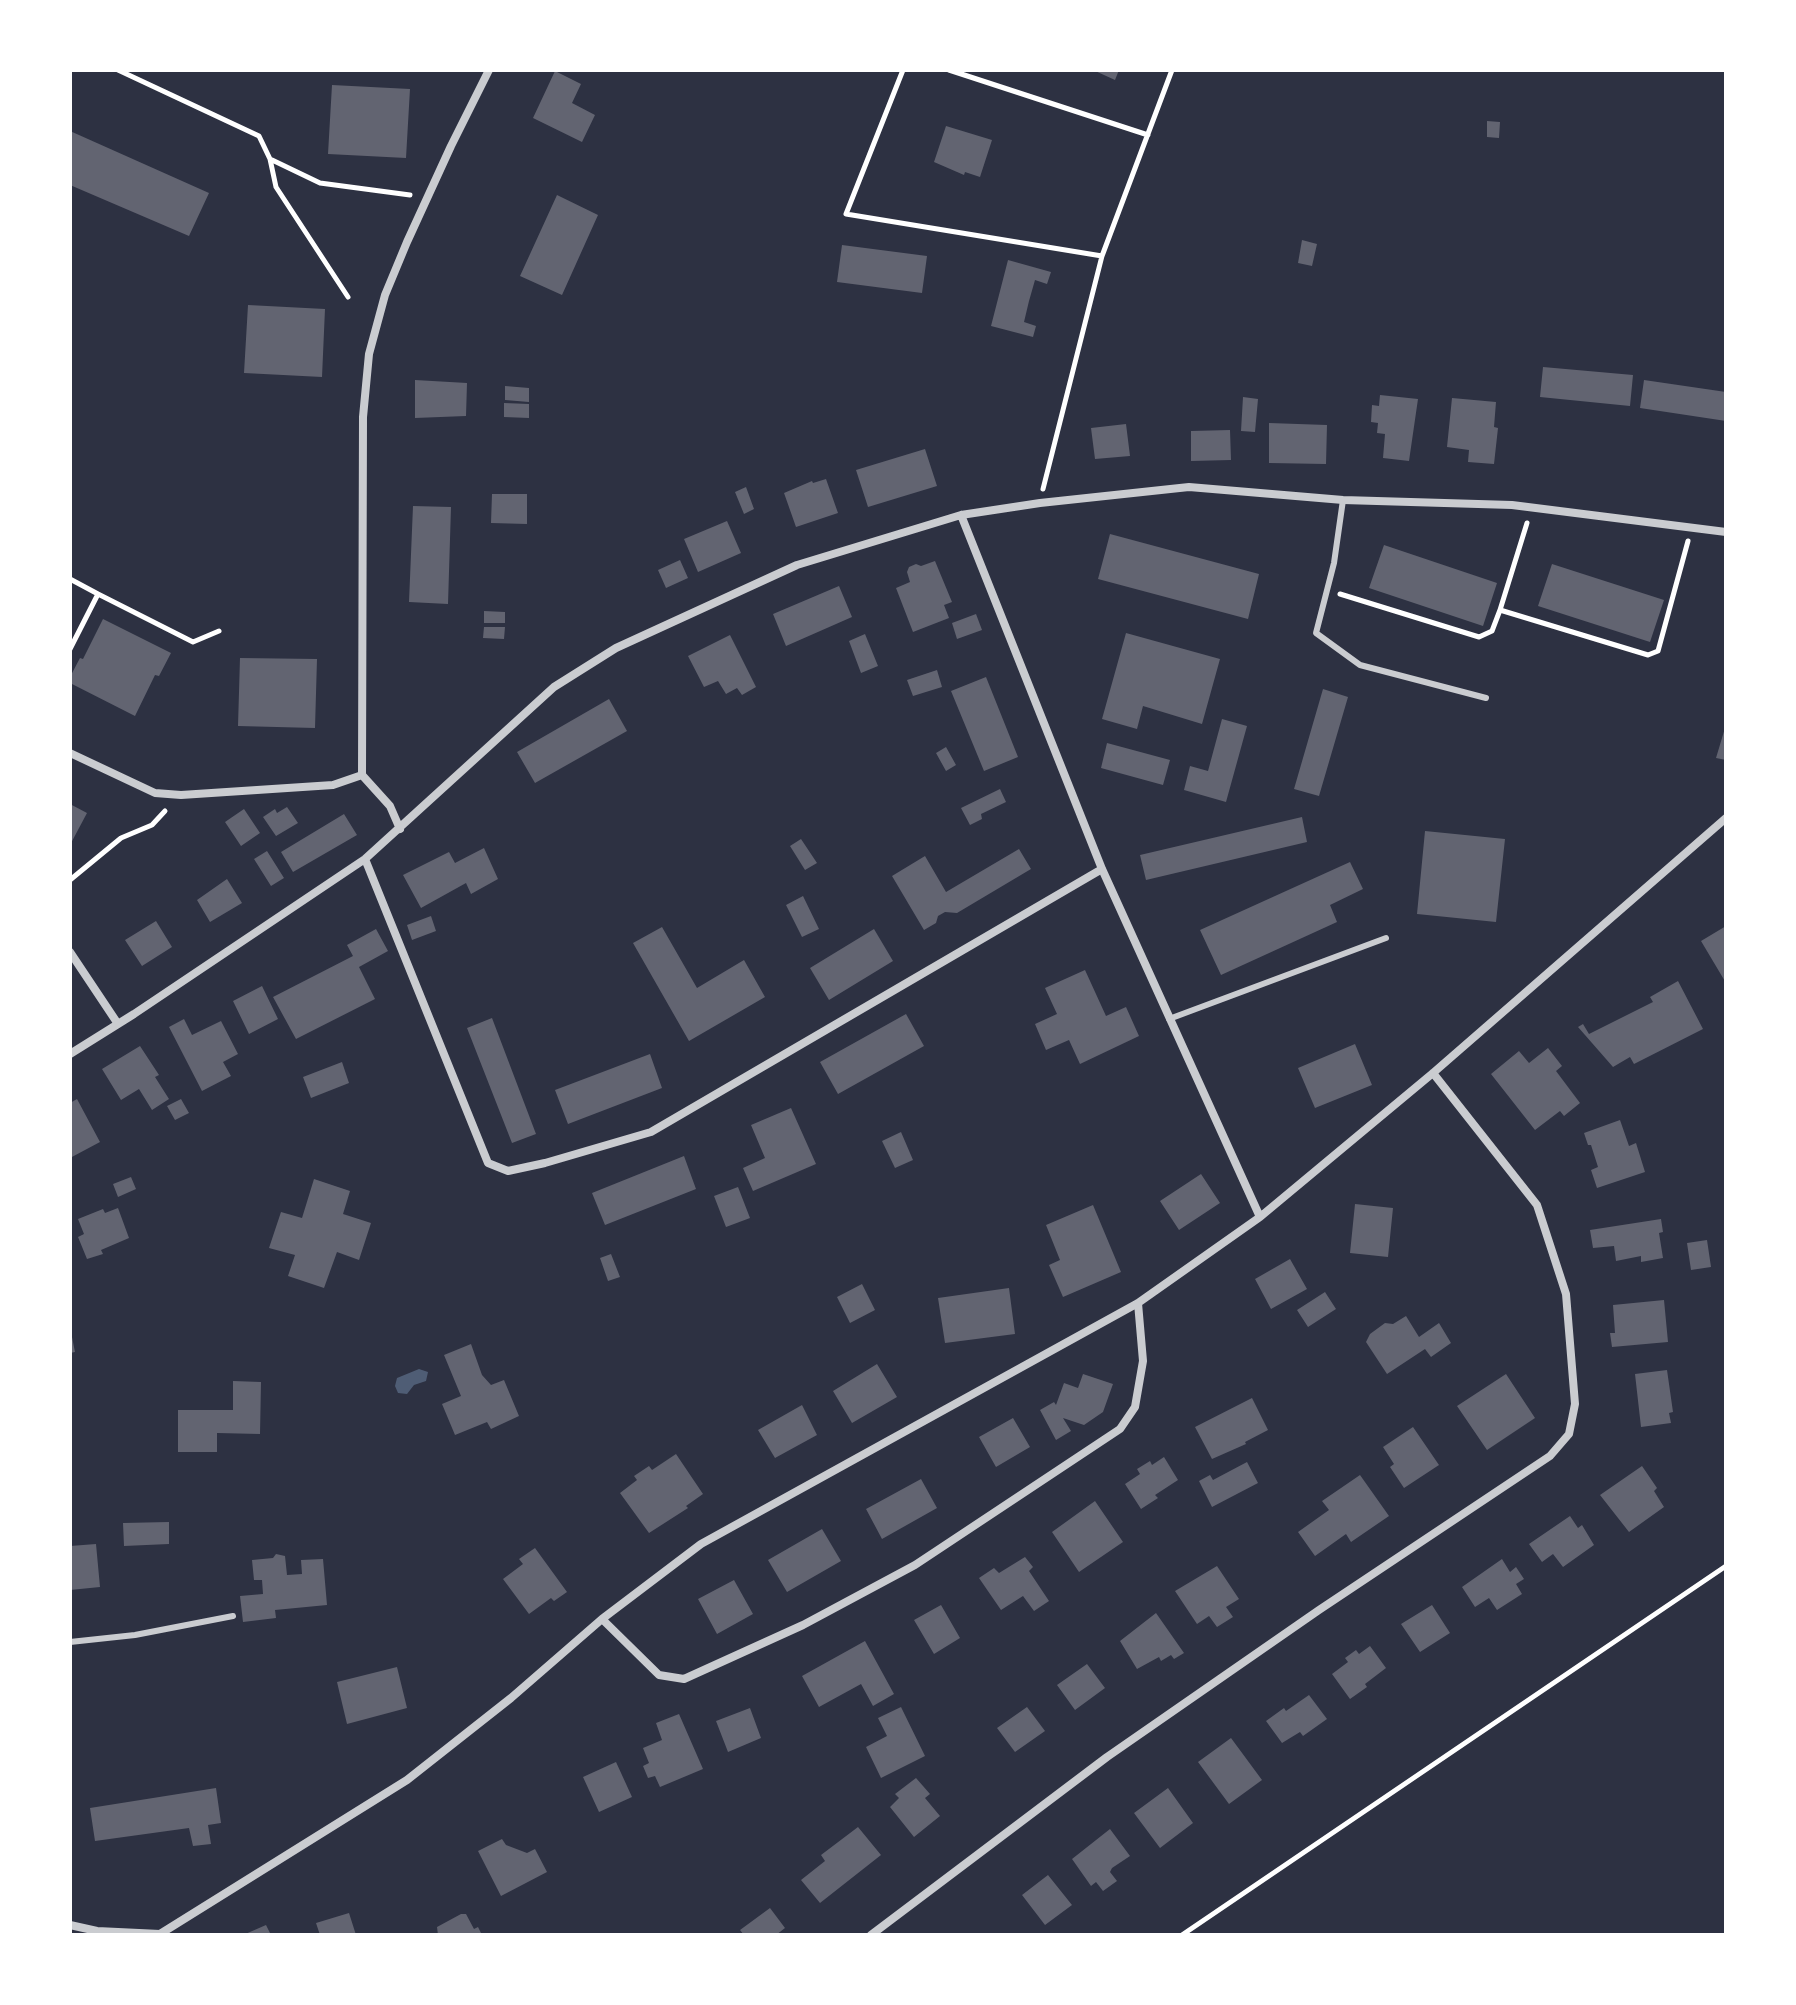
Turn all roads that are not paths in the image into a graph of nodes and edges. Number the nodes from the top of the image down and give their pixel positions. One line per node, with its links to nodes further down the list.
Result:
1 (489, 70): 7 (street)
2 (1343, 500): 3 (street); 4 (street); 5 (lane)
3 (961, 515): 9 (street); 11 (street)
4 (1726, 532)
5 (1486, 698)
6 (70, 753): 7 (street)
7 (362, 775): 9 (street)
8 (1726, 818): 17 (street)
9 (400, 829): 10 (street)
10 (365, 859): 11 (street); 15 (street)
11 (1102, 869): 14 (street)
12 (1386, 938): 14 (lane)
13 (70, 952): 15 (street)
14 (1169, 1019): 18 (street)
15 (118, 1024): 16 (street)
16 (70, 1054)
17 (1433, 1073): 18 (street); 25 (street)
18 (1260, 1217): 19 (street)
19 (1138, 1303): 21 (street); 21 (street)
20 (233, 1616): 22 (lane)
21 (602, 1619): 24 (street)
22 (70, 1642)
23 (70, 1925): 24 (street)
24 (160, 1934)
25 (871, 1935)

